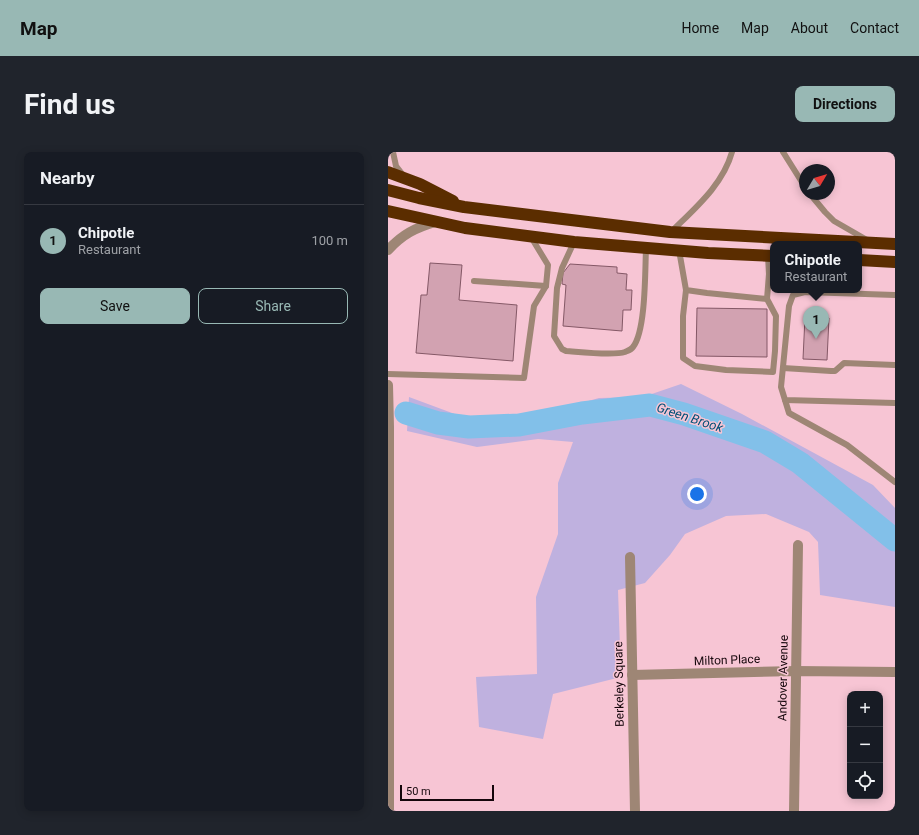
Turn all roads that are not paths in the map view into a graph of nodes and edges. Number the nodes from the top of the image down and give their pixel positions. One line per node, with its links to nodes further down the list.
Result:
1 (393, 152): 5 (lane)
2 (732, 152): 12 (lane)
3 (782, 152): 6 (lane)
4 (388, 172): 5 (highway)
5 (405, 178): 9 (highway)
6 (799, 178)
7 (388, 190): 9 (highway)
8 (815, 200): 17 (lane)
9 (464, 207): 12 (highway)
10 (388, 211): 11 (highway)
11 (436, 222): 13 (highway); 20 (street)
12 (670, 232): 14 (highway)
13 (531, 237): 15 (highway); 28 (lane)
14 (835, 241)
15 (574, 242): 19 (highway); 19 (lane)
16 (862, 242): 17 (highway)
17 (872, 243): 18 (highway)
18 (895, 244)
19 (646, 248): 21 (highway)
20 (388, 250): 22 (street)
21 (679, 250): 23 (highway); 29 (lane)
22 (388, 255)
23 (770, 256)
24 (862, 260): 25 (highway)
25 (895, 262)
26 (770, 265): 33 (lane)
27 (474, 281): 28 (lane)
28 (546, 286): 36 (lane)
29 (686, 290): 33 (lane); 33 (lane)
30 (801, 293): 35 (lane)
31 (835, 293): 32 (lane)
32 (895, 295)
33 (767, 299)
34 (895, 365): 35 (lane)
35 (783, 368): 39 (lane)
36 (388, 374)
37 (388, 385): 38 (street)
38 (388, 391): 45 (street)
39 (785, 400): 40 (lane); 41 (lane)
40 (895, 403)
41 (895, 482)
42 (798, 545): 44 (street, Andover Avenue)
43 (630, 557): 47 (street, Berkeley Square)
44 (796, 671): 46 (street, Milton Place); 47 (street, Milton Place); 50 (street, Andover Avenue)
45 (388, 672): 48 (street)
46 (895, 672)
47 (632, 675): 49 (street, Berkeley Square)
48 (389, 811)
49 (634, 811)
50 (794, 811)

